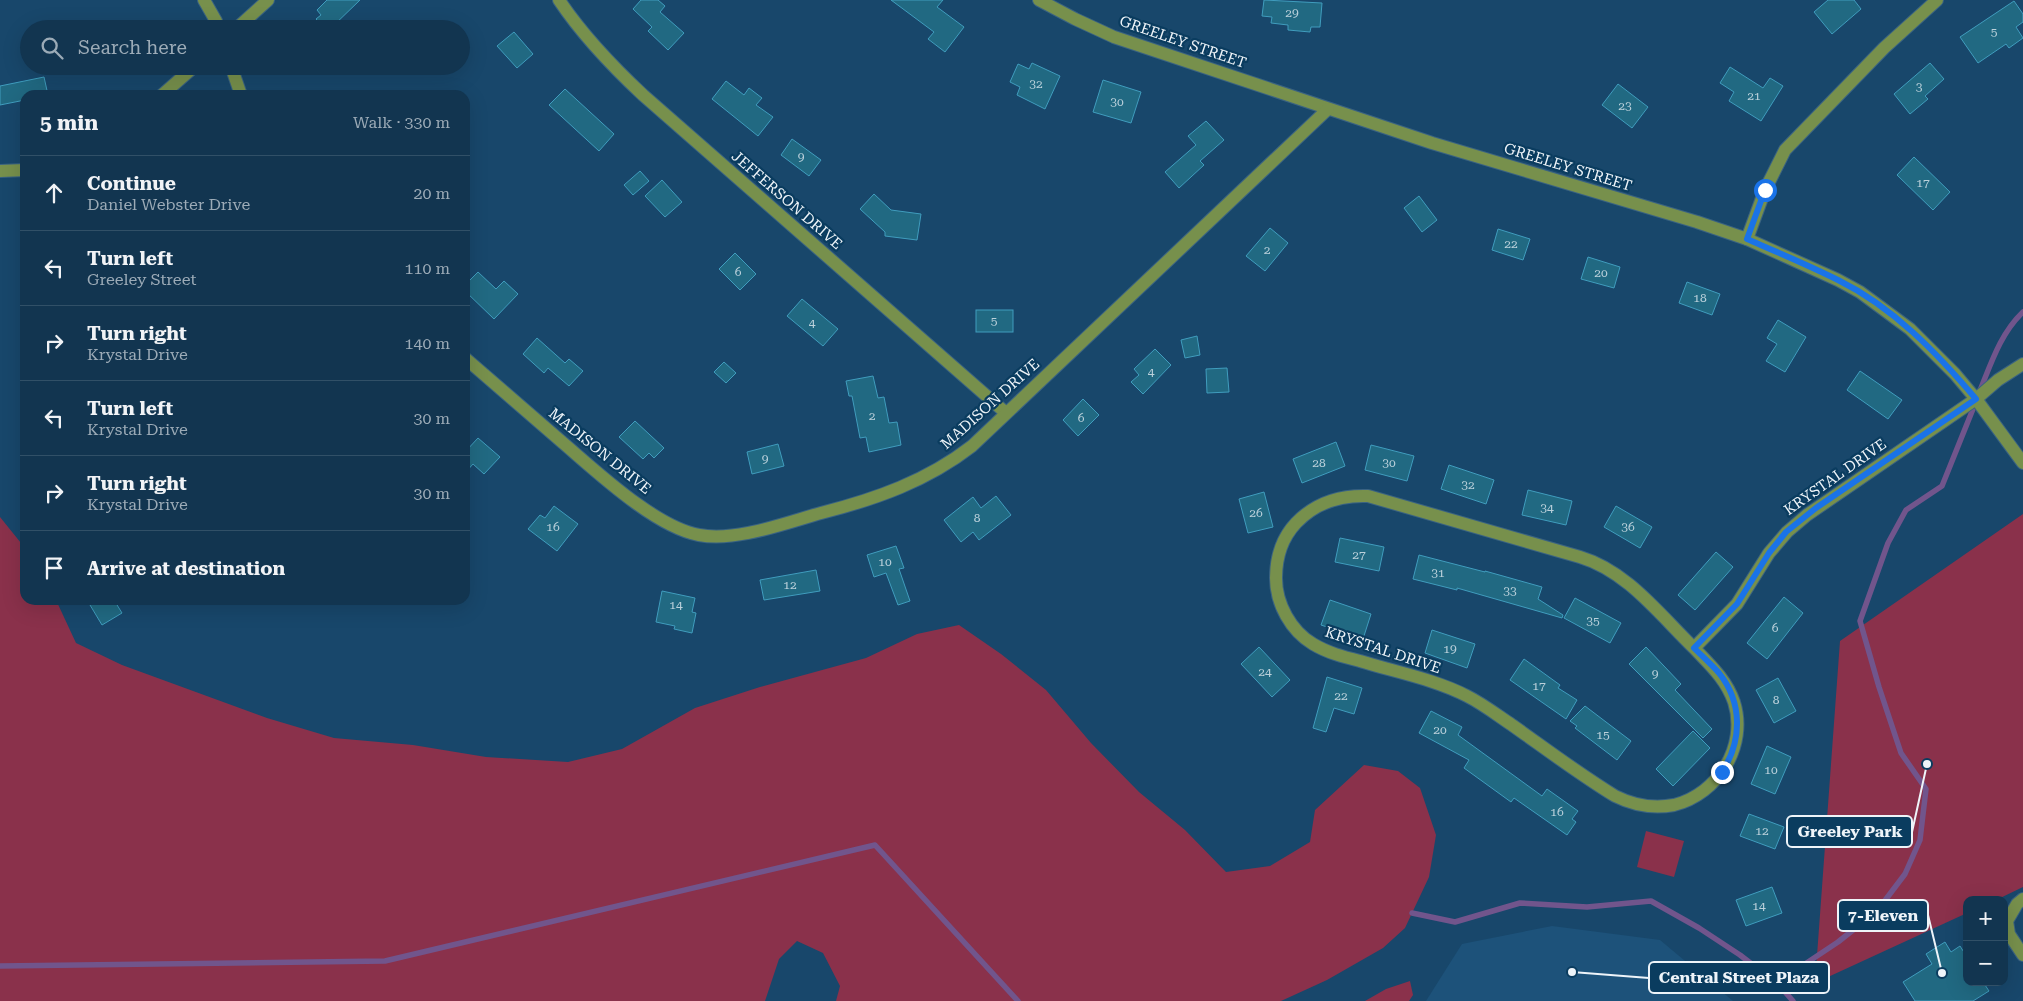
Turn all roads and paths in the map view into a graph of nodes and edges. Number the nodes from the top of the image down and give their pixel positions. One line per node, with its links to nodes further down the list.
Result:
1 (204, 0): 6 (street)
2 (268, 0): 7 (street)
3 (559, 0): 19 (street, JEFFERSON DRIVE)
4 (1039, 0): 12 (street, GREELEY STREET)
5 (1937, 0): 15 (street)
6 (214, 20)
7 (246, 20)
8 (184, 75): 10 (street)
9 (234, 75): 11 (street)
10 (168, 90)
11 (239, 90)
12 (1328, 109): 15 (street, GREELEY STREET); 19 (street, MADISON DRIVE)
13 (20, 170): 14 (street)
14 (0, 171)
15 (1747, 239): 18 (street, GREELEY STREET)
16 (470, 362): 19 (street, MADISON DRIVE)
17 (2023, 364): 18 (street, KRYSTAL DRIVE)
18 (1976, 399): 20 (street, GREELEY STREET); 21 (street, KRYSTAL DRIVE)
19 (1006, 413)
20 (2023, 463)
21 (1694, 648): 21 (street, KRYSTAL DRIVE)
22 (2023, 899): 23 (street)
23 (2023, 955)

